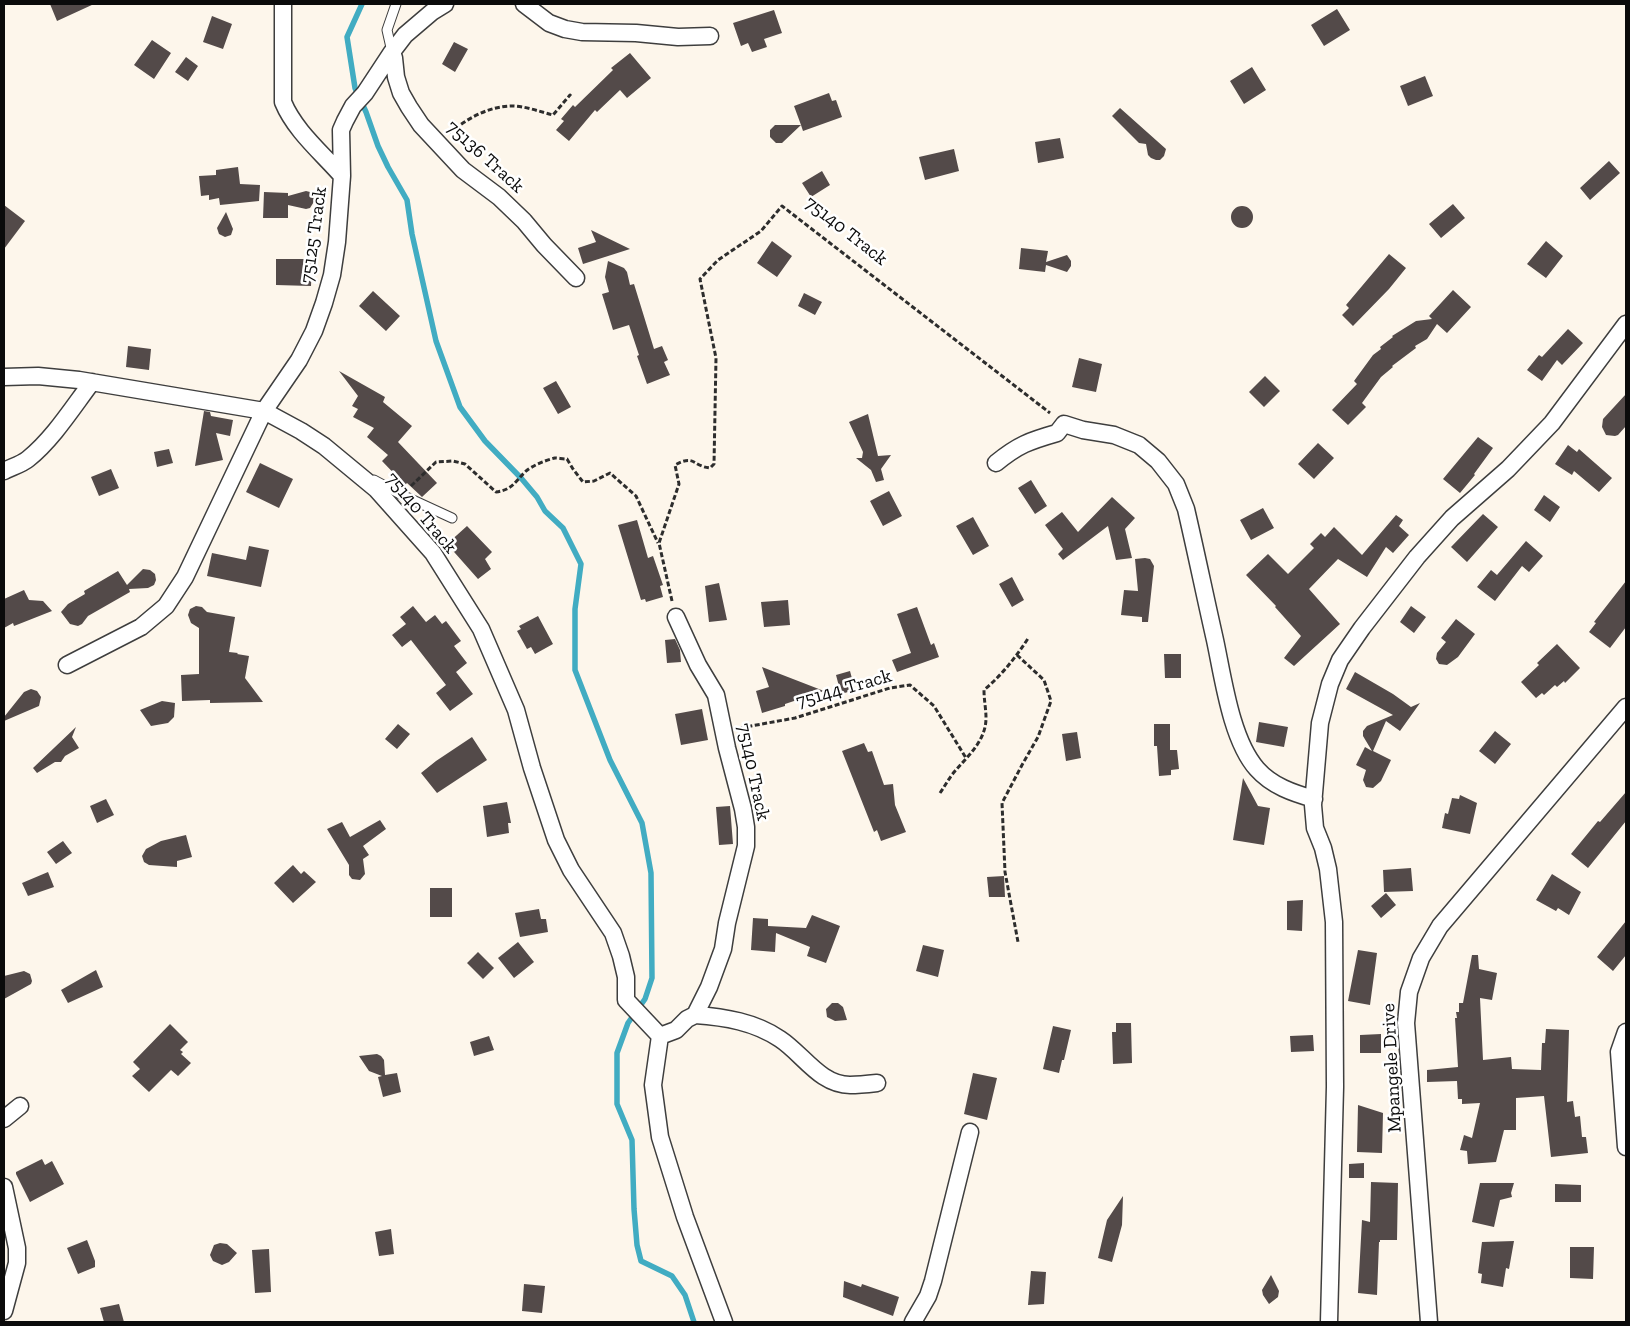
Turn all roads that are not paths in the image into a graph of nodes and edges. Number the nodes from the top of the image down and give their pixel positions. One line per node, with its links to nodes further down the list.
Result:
1 (283, 4): 7 (street)
2 (396, 4): 6 (lane)
3 (445, 4): 6 (street, 75125 Track)
4 (524, 4): 5 (street)
5 (710, 36)
6 (392, 52): 7 (street, 75125 Track); 8 (street, 75136 Track)
7 (342, 176): 12 (street, 75125 Track)
8 (576, 278)
9 (1626, 324): 20 (street)
10 (4, 377): 11 (street)
11 (92, 382): 12 (street); 15 (street)
12 (264, 411): 14 (street, 75140 Track); 18 (street, 75125 Track)
13 (996, 463): 20 (street)
14 (354, 470): 16 (lane); 23 (street, 75140 Track)
15 (4, 472)
16 (452, 518)
17 (676, 617): 21 (street, 75140 Track)
18 (67, 665)
19 (1626, 707): 34 (street, Mpangele Drive)
20 (1314, 799): 33 (street)
21 (695, 1015): 23 (street, 75140 Track); 24 (street)
22 (1626, 1032): 28 (street)
23 (660, 1036): 31 (street)
24 (877, 1083)
25 (20, 1106): 26 (street)
26 (4, 1119)
27 (970, 1132): 32 (street)
28 (1626, 1147)
29 (4, 1187): 30 (street)
30 (4, 1311)
31 (722, 1320)
32 (913, 1322)
33 (1329, 1322)
34 (1429, 1322)

